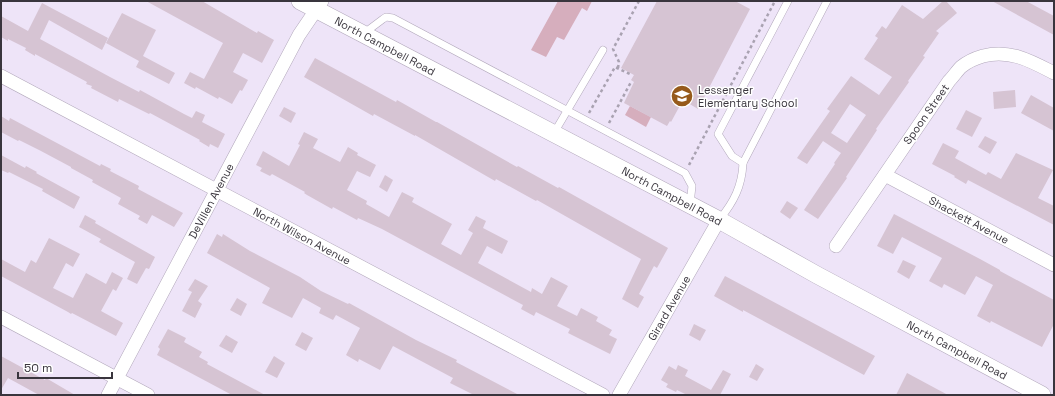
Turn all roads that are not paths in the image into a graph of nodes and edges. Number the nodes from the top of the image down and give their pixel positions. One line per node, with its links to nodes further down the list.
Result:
1 (300, 1): 4 (street, North Campbell Road)
2 (788, 1): 11 (lane)
3 (827, 1): 11 (lane)
4 (319, 5): 5 (street, North Campbell Road); 13 (street, DeVillen Avenue)
5 (363, 34): 9 (lane); 10 (street, North Campbell Road)
6 (603, 50): 9 (lane)
7 (1054, 73): 12 (street, Spoon Street)
8 (1, 76): 13 (street, North Wilson Avenue)
9 (568, 111): 10 (lane); 14 (lane)
10 (554, 133): 14 (street, North Campbell Road)
11 (743, 163): 15 (lane)
12 (885, 175): 16 (street, Spoon Street); 17 (street, Shackett Avenue)
13 (216, 190): 19 (street, DeVillen Avenue); 22 (street, North Wilson Avenue)
14 (690, 205): 15 (street, North Campbell Road)
15 (719, 220): 23 (street, Girard Avenue); 24 (street, North Campbell Road)
16 (836, 246)
17 (1054, 265)
18 (1, 317): 19 (street)
19 (116, 378): 20 (street, DeVillen Avenue); 21 (street)
20 (108, 395)
21 (148, 395)
22 (603, 395)
23 (619, 395)
24 (1042, 395)

